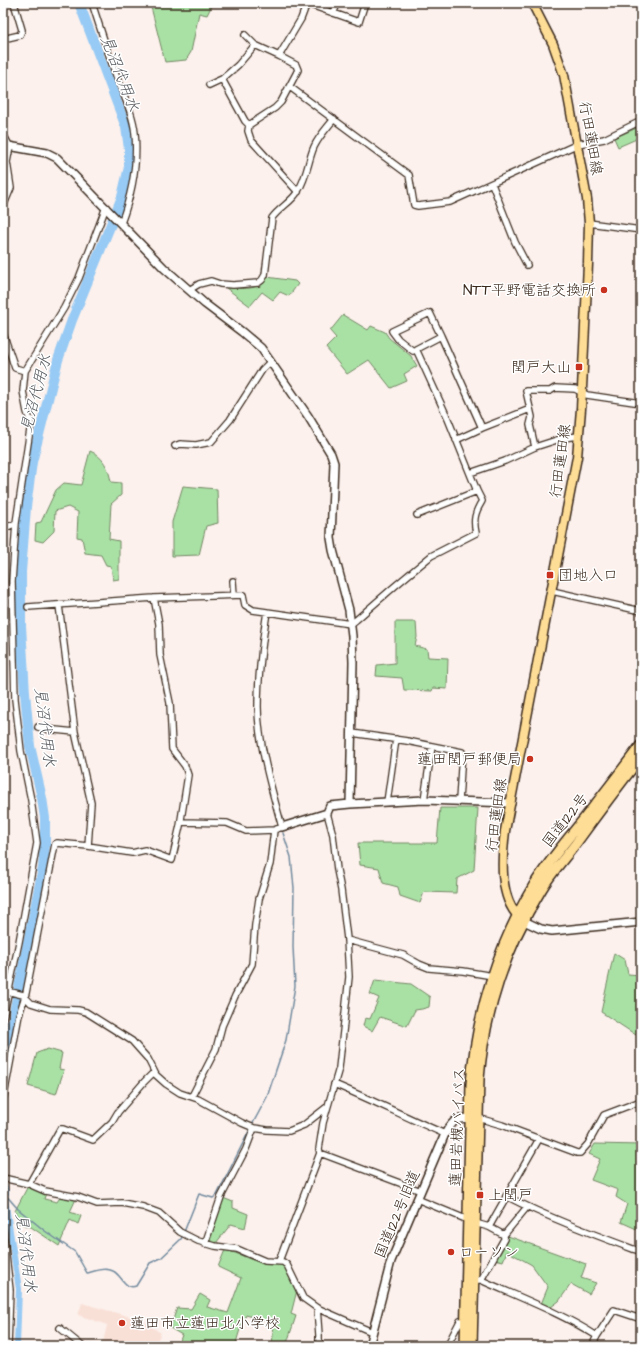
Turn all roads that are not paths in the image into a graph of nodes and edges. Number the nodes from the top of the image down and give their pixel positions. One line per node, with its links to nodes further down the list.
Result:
1 (14, 3): 9 (street)
2 (92, 3): 25 (street)
3 (306, 3): 7 (street); 11 (street)
4 (338, 3): 7 (street)
5 (365, 3): 7 (street)
6 (532, 3): 19 (main road, 行田蓮田線)
7 (333, 13)
8 (245, 35): 10 (street)
9 (3, 39)
10 (255, 45): 11 (street); 12 (street)
11 (279, 56): 14 (street)
12 (222, 79): 13 (street); 17 (street)
13 (209, 85)
14 (290, 87): 15 (street); 17 (street)
15 (334, 119): 21 (street); 22 (street)
16 (641, 121): 19 (street)
17 (249, 125): 22 (street)
18 (3, 134): 20 (street)
19 (578, 144): 21 (street); 26 (main road, 行田蓮田線)
20 (6, 146): 23 (street); 24 (street)
21 (492, 184): 28 (street)
22 (298, 192): 29 (street)
23 (3, 207)
24 (107, 209): 25 (street); 34 (street)
25 (120, 222): 29 (street)
26 (589, 223): 27 (street); 35 (main road, 行田蓮田線)
27 (641, 230)
28 (527, 265)
29 (189, 290): 33 (street)
30 (3, 333): 34 (street)
31 (440, 336): 32 (street); 32 (street); 38 (street)
32 (416, 349): 40 (street)
33 (271, 361): 41 (street); 56 (street)
34 (24, 371): 46 (street)
35 (582, 391): 36 (street); 37 (street); 39 (main road, 行田蓮田線)
36 (641, 403)
37 (530, 409): 38 (street); 42 (street)
38 (482, 428): 40 (street)
39 (579, 436): 42 (street); 49 (main road, 行田蓮田線)
40 (456, 440): 43 (street)
41 (175, 446)
42 (535, 447): 43 (street)
43 (470, 474): 44 (street)
44 (477, 491): 45 (street); 56 (street)
45 (417, 515)
46 (16, 523): 47 (street); 78 (street)
47 (3, 529)
48 (233, 581): 50 (street)
49 (552, 591): 54 (street); 67 (main road, 行田蓮田線)
50 (234, 595): 51 (street); 55 (street)
51 (154, 598): 52 (street); 70 (street)
52 (60, 605): 53 (street); 58 (street)
53 (28, 607)
54 (641, 611)
55 (267, 612): 56 (street); 71 (street)
56 (351, 624): 59 (street)
57 (38, 728): 58 (street)
58 (75, 732): 73 (street)
59 (352, 733): 60 (street); 68 (street)
60 (396, 739): 62 (street); 66 (street)
61 (641, 745): 74 (highway, 国道122号)
62 (432, 746): 64 (street); 65 (street)
63 (641, 757): 74 (highway, 国道122号)
64 (424, 800): 65 (street); 66 (street)
65 (459, 801): 67 (street)
66 (387, 802): 68 (street)
67 (511, 802): 74 (main road, 行田蓮田線)
68 (350, 804): 69 (street)
69 (327, 813): 71 (street); 76 (street)
70 (181, 822): 72 (street); 73 (street)
71 (282, 827): 72 (street)
72 (274, 830): 84 (street)
73 (88, 846): 79 (street)
74 (521, 918): 75 (street); 77 (highway, 蓮田岩槻バイパス); 87 (highway, 蓮田岩槻バイパス)
75 (641, 922)
76 (347, 940): 77 (street); 82 (street)
77 (493, 976): 87 (highway, 蓮田岩槻バイパス)
78 (5, 991): 79 (street); 80 (street)
79 (24, 996): 81 (street); 83 (street)
80 (3, 1018)
81 (154, 1072): 84 (street); 93 (street)
82 (334, 1084): 86 (street); 89 (street)
83 (4, 1096)
84 (192, 1096): 88 (street)
85 (641, 1101): 90 (street)
86 (327, 1107): 88 (street); 91 (street)
87 (474, 1118): 89 (street, 国道122号旧道); 90 (street); 98 (highway, 蓮田岩槻バイパス)
88 (254, 1128): 102 (street)
89 (445, 1134): 94 (street, 国道122号旧道)
90 (539, 1139): 95 (street)
91 (320, 1153): 94 (street); 104 (street)
92 (3, 1178): 93 (street)
93 (29, 1184): 102 (street)
94 (421, 1191): 96 (street, 国道122号旧道)
95 (506, 1196): 97 (street); 99 (street)
96 (417, 1199): 98 (street); 110 (street, 国道122号旧道)
97 (527, 1207): 101 (street); 103 (street)
98 (471, 1222): 99 (street); 105 (highway, 蓮田岩槻バイパス); 108 (highway, 蓮田岩槻バイパス)
99 (489, 1227): 101 (street)
100 (3, 1230): 112 (street)
101 (504, 1235): 105 (street)
102 (205, 1244): 104 (street)
103 (641, 1251)
104 (279, 1262): 106 (street)
105 (477, 1280): 111 (street); 118 (highway, 蓮田岩槻バイパス)
106 (316, 1308): 110 (street); 114 (street)
107 (641, 1319): 111 (street)
108 (466, 1321): 116 (street); 117 (highway, 蓮田岩槻バイパス)
109 (60, 1328): 113 (street)
110 (372, 1332): 115 (street, 国道122号旧道)
111 (597, 1336): 119 (street)
112 (8, 1346)
113 (82, 1346)
114 (319, 1346)
115 (369, 1346)
116 (447, 1346)
117 (465, 1346)
118 (472, 1346)
119 (592, 1346)

